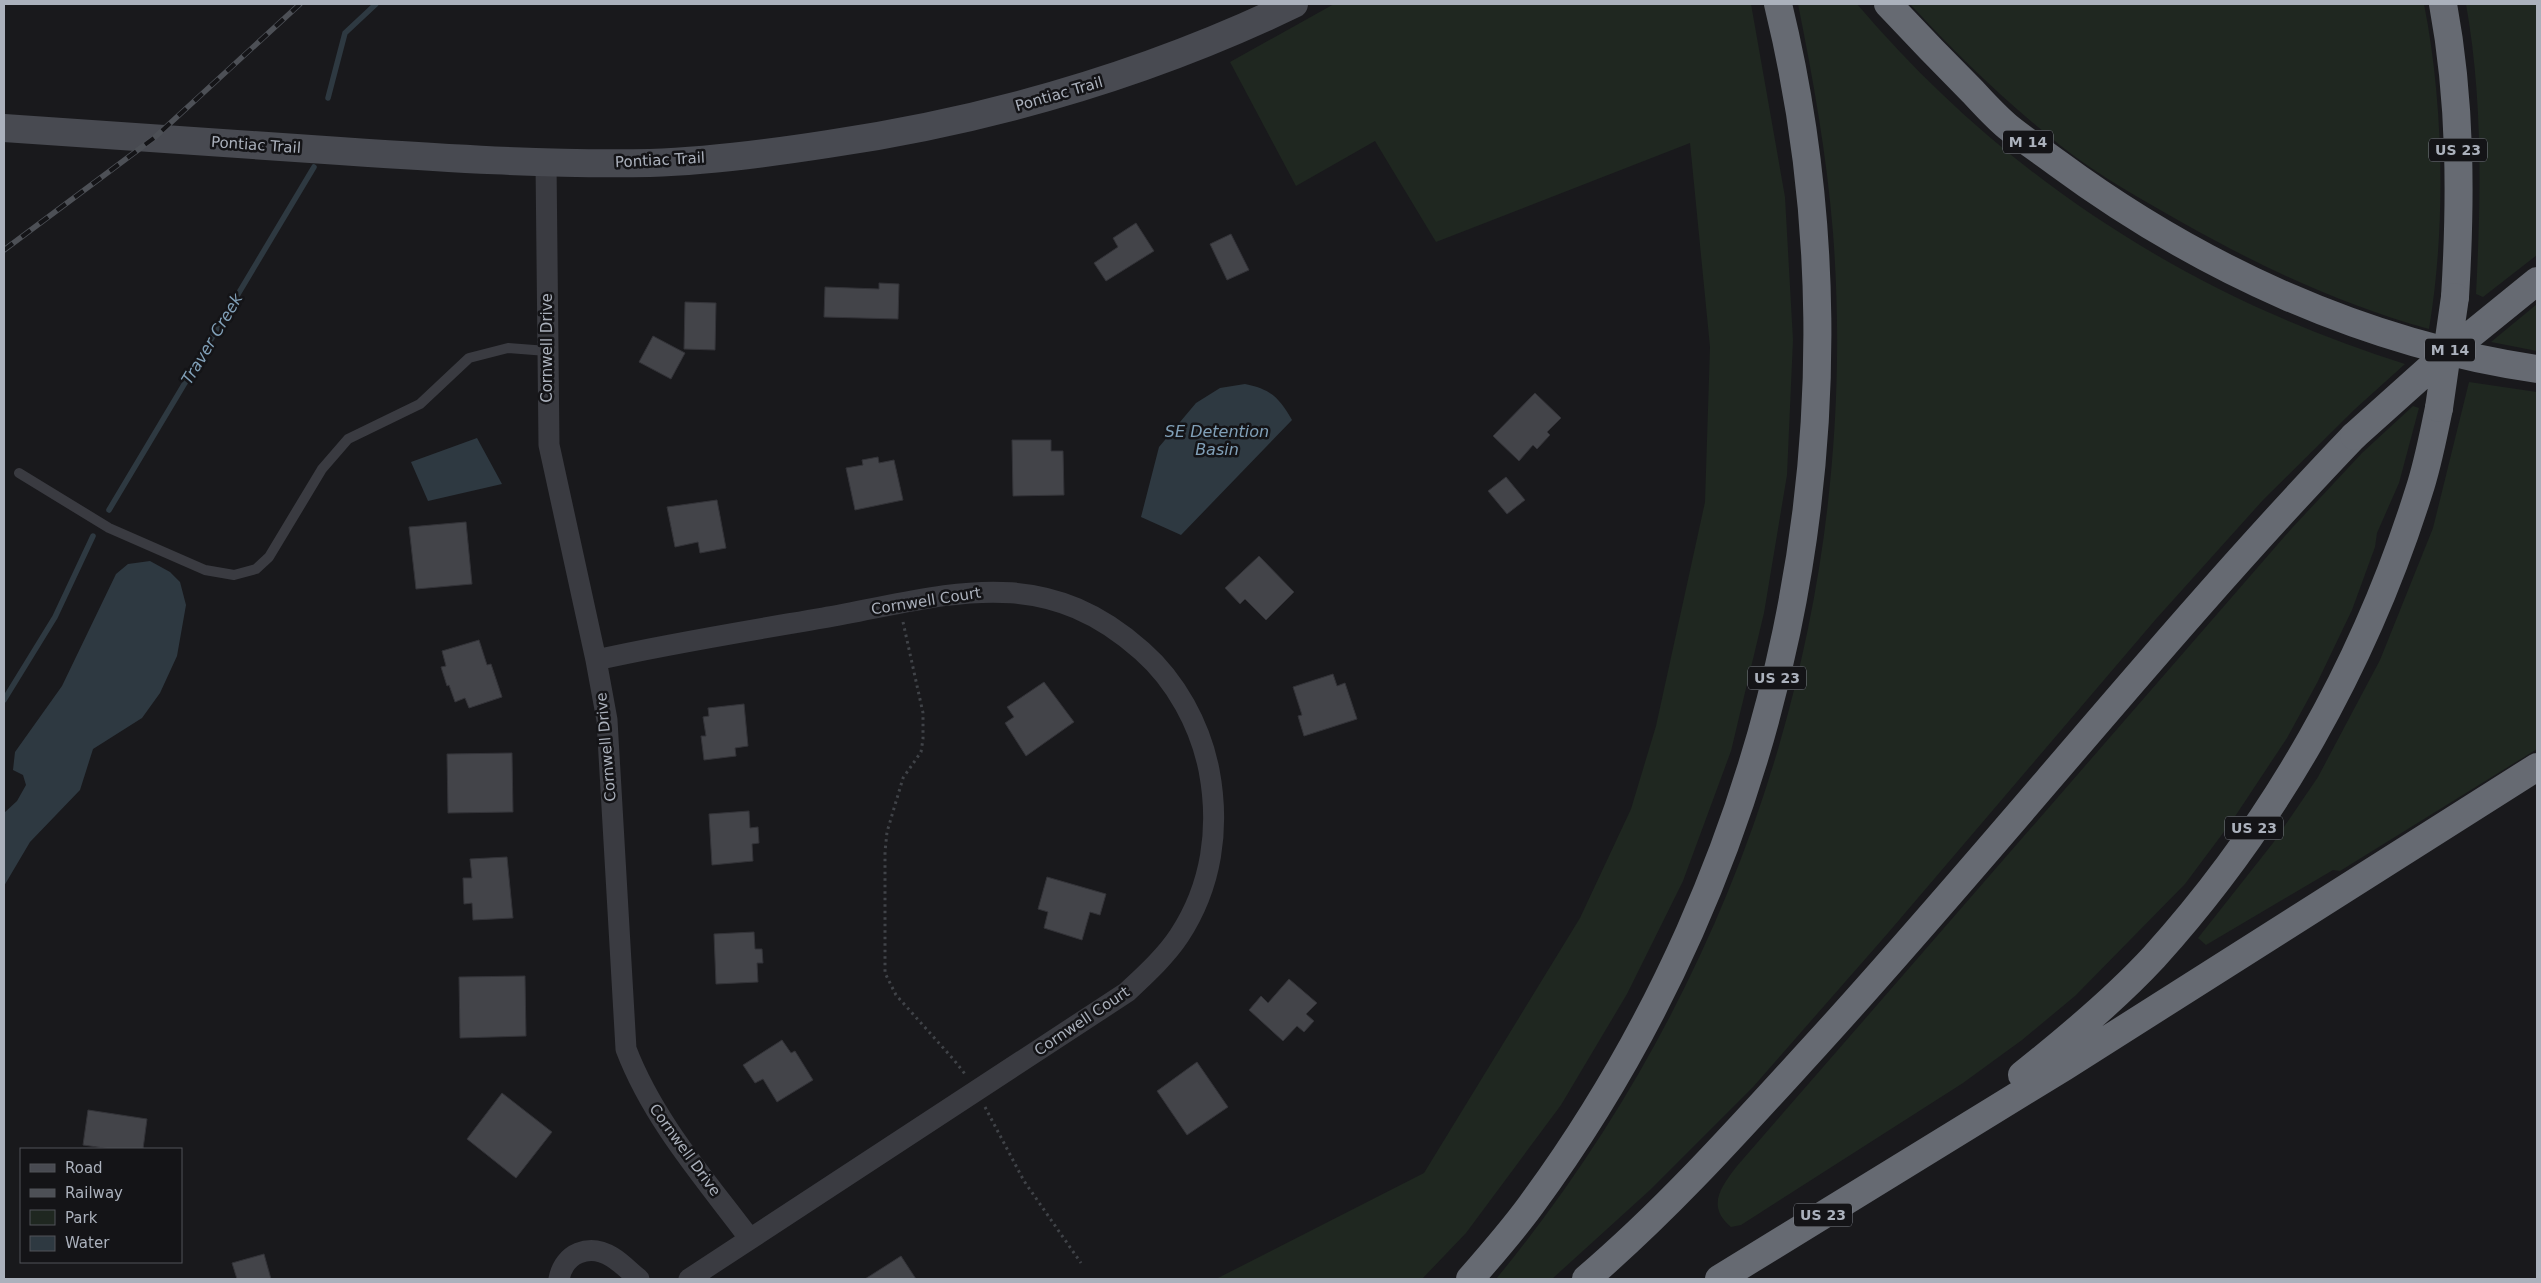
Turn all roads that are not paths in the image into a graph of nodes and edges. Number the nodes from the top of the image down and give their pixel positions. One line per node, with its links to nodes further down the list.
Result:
1 (1294, 4): 6 (main road, Pontiac Trail)
2 (1778, 4): 18 (highway, US 23)
3 (1888, 4): 9 (highway, M 14)
4 (2443, 4): 13 (highway, US 23, bridge)
5 (4, 128): 6 (main road, Pontiac Trail)
6 (546, 162): 8 (street, Cornwell Drive)
7 (2537, 281): 19 (highway, bridge)
8 (547, 351): 10 (lane); 11 (street, Cornwell Drive)
9 (2537, 370)
10 (19, 474)
11 (596, 660): 14 (street, Cornwell Drive); 14 (street, Cornwell Court)
12 (2537, 767): 13 (highway)
13 (1926, 1150): 20 (highway, US 23)
14 (750, 1240): 17 (street, Cornwell Court)
15 (559, 1279): 16 (street)
16 (639, 1279)
17 (690, 1279)
18 (1470, 1279)
19 (1586, 1279)
20 (1719, 1279)

